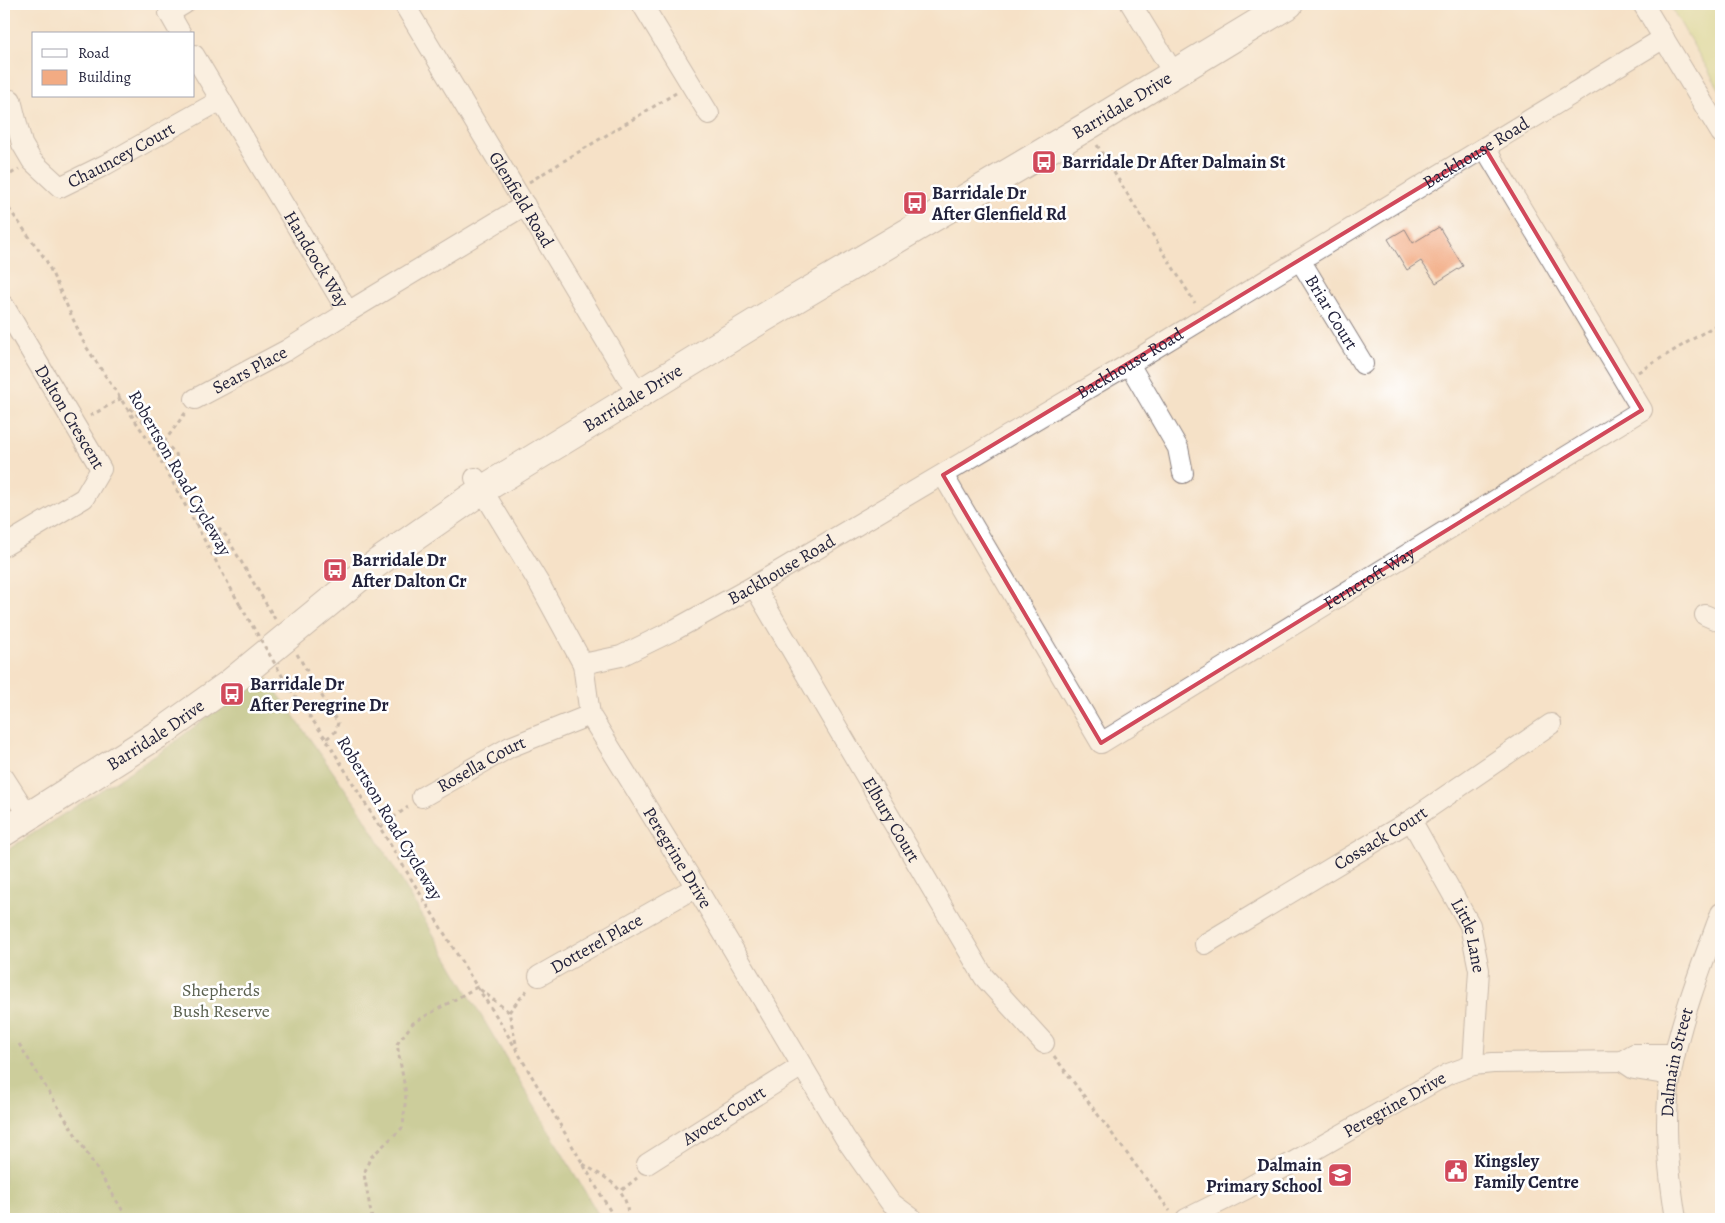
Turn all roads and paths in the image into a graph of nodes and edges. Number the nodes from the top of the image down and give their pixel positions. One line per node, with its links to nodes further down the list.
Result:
1 (184, 4): 8 (street)
2 (404, 4): 19 (street, Glenfield Road)
3 (642, 4): 12 (street)
4 (1131, 4): 11 (street)
5 (1261, 4): 11 (street, Barridale Drive)
6 (1289, 4): 11 (street, Barridale Drive)
7 (1643, 4): 9 (street)
8 (180, 32)
9 (1664, 38): 17 (street); 18 (street, Backhouse Road)
10 (195, 57): 14 (street, Handcock Way)
11 (1170, 67): 16 (street, Barridale Drive); 29 (street, Barridale Drive)
12 (691, 84): 15 (street); 19 (path)
13 (11, 100): 14 (street, Chauncey Court)
14 (221, 100): 23 (street, Handcock Way)
15 (709, 114)
16 (1086, 127): 24 (path); 29 (street, Barridale Drive)
17 (1721, 133)
18 (1485, 148): 21 (street, Backhouse Road); 28 (street, Ferncroft Way)
19 (520, 197): 23 (street, Handcock Way); 29 (street, Glenfield Road)
20 (4, 202): 30 (path, Robertson Road Cycleway)
21 (1300, 260): 24 (street, Backhouse Road); 27 (street, Briar Court)
22 (4, 306): 32 (street, Dalton Crescent)
23 (348, 312): 31 (street, Sears Place)
24 (1204, 317): 26 (street, Backhouse Road)
25 (1721, 322): 28 (path)
26 (1129, 364): 34 (street); 35 (street, Backhouse Road)
27 (1363, 364)
28 (1624, 380): 35 (street, Ferncroft Way)
29 (634, 388): 36 (street, Barridale Drive)
30 (122, 398): 32 (path); 33 (path); 37 (path, Robertson Road Cycleway)
31 (195, 399): 33 (path, Sears Place)
32 (76, 423): 39 (street, Dalton Crescent)
33 (164, 442): 37 (path)
34 (1183, 473)
35 (943, 475): 40 (street, Backhouse Road)
36 (479, 484): 45 (street, Peregrine Drive); 51 (street, Barridale Drive)
37 (178, 494): 38 (path, Robertson Road Cycleway)
38 (195, 526): 41 (path); 48 (path, Robertson Road Cycleway, bridge)
39 (4, 546)
40 (754, 586): 45 (street, Backhouse Road); 61 (street, Elbury Court)
41 (268, 622)
42 (262, 626): 43 (path)
43 (250, 637)
44 (294, 650): 48 (path)
45 (583, 664): 46 (street, Peregrine Drive)
46 (590, 715): 50 (street, Rosella Court); 55 (street, Peregrine Drive)
47 (1551, 724): 52 (street, Cossack Court)
48 (326, 739): 53 (path, Robertson Road Cycleway)
49 (4, 778): 51 (street)
50 (422, 797): 53 (path, Rosella Court)
51 (18, 814): 54 (street, Barridale Drive)
52 (1411, 820): 57 (street, Cossack Court); 66 (street, Little Lane)
53 (380, 827): 59 (path, Robertson Road Cycleway)
54 (4, 832)
55 (696, 887): 58 (street, Dotterel Place); 67 (street, Peregrine Drive)
56 (1721, 913): 64 (street, Dalmain Street)
57 (1206, 944)
58 (539, 976): 60 (path, Dotterel Place)
59 (477, 987): 60 (path); 63 (path, Robertson Road Cycleway); 73 (path)
60 (509, 1012): 63 (path)
61 (1044, 1043): 71 (path)
62 (19, 1044): 72 (path)
63 (517, 1050): 69 (path, Robertson Road Cycleway)
64 (1675, 1054): 65 (street, Peregrine Drive); 68 (street, Dalmain Street)
65 (1622, 1061): 66 (street, Peregrine Drive); 68 (street, Peregrine Drive)
66 (1473, 1064): 71 (street, Peregrine Drive)
67 (802, 1066): 70 (street, Avocet Court); 76 (street, Peregrine Drive)
68 (1671, 1075): 77 (street, Dalmain Street)
69 (583, 1163): 74 (path, Robertson Road Cycleway); 75 (path)
70 (647, 1164)
71 (1178, 1215)
72 (128, 1219)
73 (372, 1219)
74 (615, 1219)
75 (628, 1219)
76 (913, 1219)
77 (1676, 1219)

